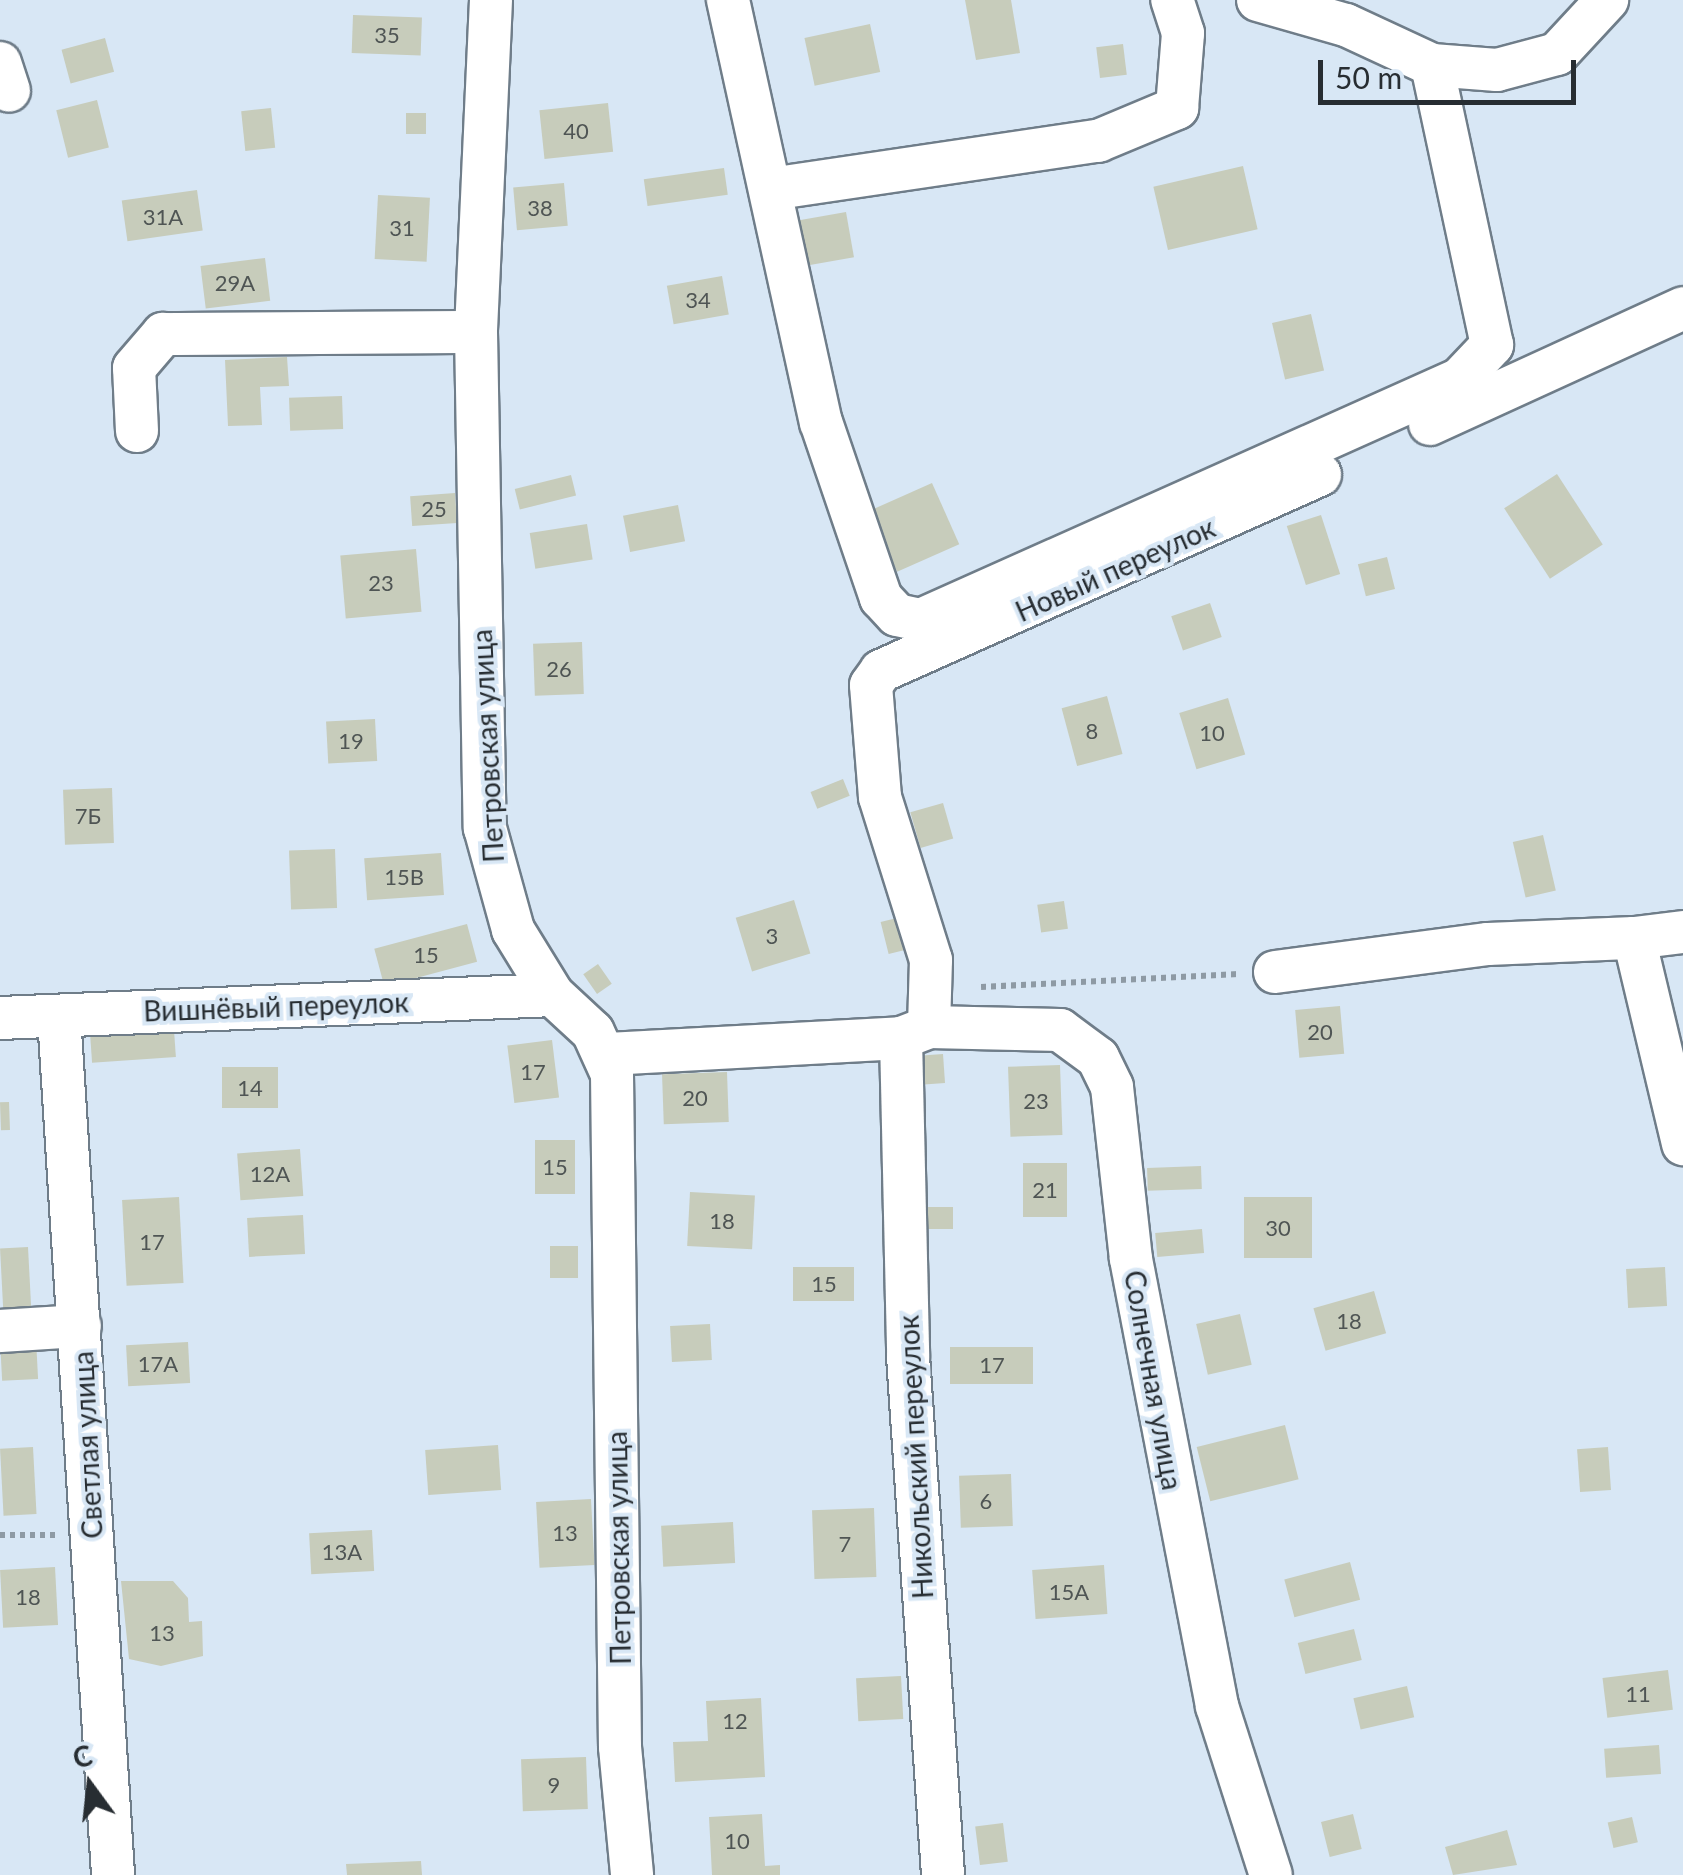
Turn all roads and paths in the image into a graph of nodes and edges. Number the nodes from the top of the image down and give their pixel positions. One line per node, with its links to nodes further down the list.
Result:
1 (491, 0): 9 (street, Петровская улица)
2 (728, 0): 7 (street)
3 (1172, 0): 7 (street)
4 (1258, 0): 6 (street)
5 (1606, 0): 6 (street)
6 (1432, 65): 7 (street)
7 (770, 190)
8 (1683, 308): 17 (street, Новый переулок)
9 (476, 332): 10 (street); 14 (street, Петровская улица)
10 (138, 432)
11 (1683, 932): 12 (street)
12 (1634, 938): 13 (street); 19 (street)
13 (1275, 972): 17 (path)
14 (553, 994): 15 (street, Вишнёвый переулок); 18 (street, Петровская улица)
15 (58, 1016): 16 (street, Вишнёвый переулок); 20 (street, Светлая улица)
16 (0, 1018)
17 (920, 1018): 18 (street, Солнечная улица); 26 (street, Никольский переулок); 27 (street, Солнечная улица)
18 (608, 1054): 25 (street, Петровская улица)
19 (1683, 1144)
20 (80, 1326): 21 (street); 22 (street, Светлая улица)
21 (0, 1330)
22 (92, 1534): 23 (path); 24 (street, Светлая улица)
23 (0, 1535)
24 (113, 1875)
25 (632, 1875)
26 (943, 1875)
27 (1271, 1875)

